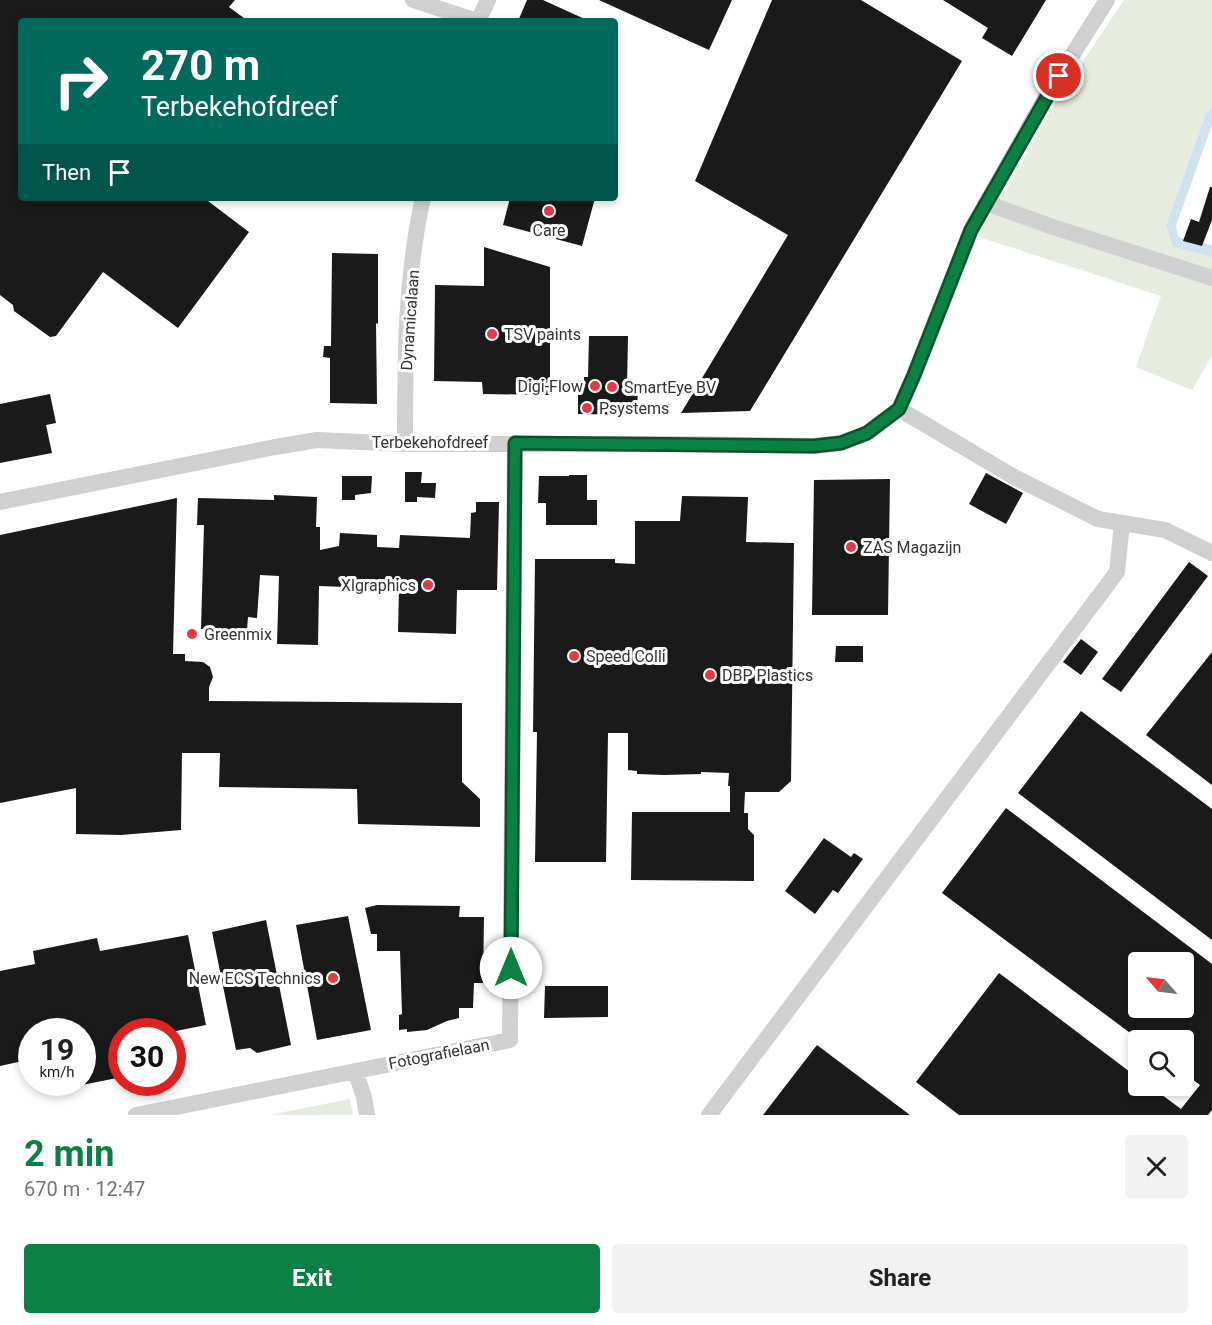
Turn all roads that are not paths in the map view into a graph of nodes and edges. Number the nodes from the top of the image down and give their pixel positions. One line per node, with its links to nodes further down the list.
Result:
1 (415, 0): 4 (street)
2 (488, 0): 5 (street)
3 (1107, 0): 7 (street, Terbekehofdreef)
4 (469, 18)
5 (479, 18)
6 (422, 201): 11 (street, Dynamicalaan)
7 (986, 203): 8 (street); 9 (street, Terbekehofdreef)
8 (1212, 278)
9 (899, 409): 10 (street, Terbekehofdreef); 13 (street)
10 (515, 443): 11 (street, Terbekehofdreef); 15 (street, Fotografielaan)
11 (405, 444): 12 (street, Terbekehofdreef)
12 (0, 502)
13 (1122, 523): 14 (street); 18 (street)
14 (1212, 553)
15 (355, 1071): 16 (street, Fotografielaan); 17 (street)
16 (136, 1115)
17 (367, 1115)
18 (709, 1115)

